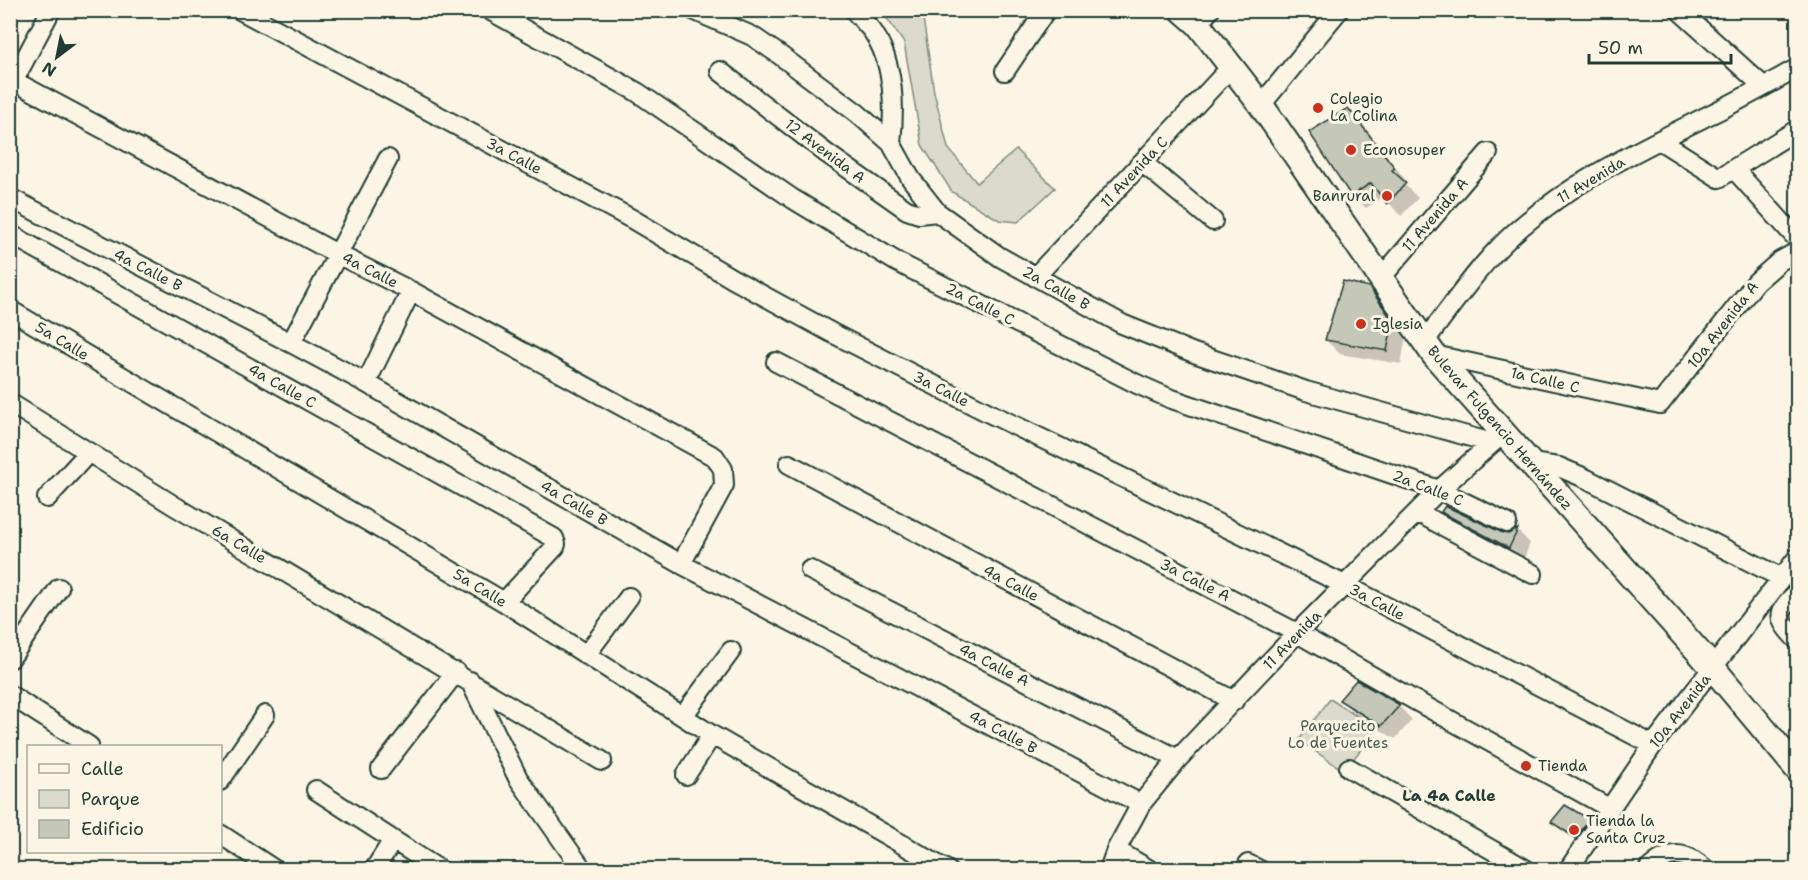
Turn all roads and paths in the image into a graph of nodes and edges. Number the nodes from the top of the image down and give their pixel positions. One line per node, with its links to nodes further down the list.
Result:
1 (51, 10): 14 (street)
2 (240, 10): 54 (street, 3a Calle)
3 (489, 10): 45 (street, 2a Calle C)
4 (693, 10): 19 (street, 2a Calle B)
5 (854, 10): 19 (street)
6 (1046, 10): 13 (street)
7 (1339, 10): 16 (street)
8 (1682, 12): 15 (street)
9 (1197, 15): 10 (street, Bulevar Fulgencio Hernández)
10 (1232, 66): 16 (street, Bulevar Fulgencio Hernández); 22 (street, 11 Avenida C)
11 (1797, 68): 15 (street, 11 Avenida)
12 (720, 71): 25 (street, 12 Avenida A)
13 (1005, 71)
14 (12, 79): 30 (street, 4a Calle)
15 (1763, 86): 18 (street, 11 Avenida)
16 (1261, 105): 32 (street, Bulevar Fulgencio Hernández)
17 (1797, 129): 23 (street)
18 (1659, 140): 23 (street); 36 (street, 11 Avenida)
19 (891, 142): 25 (street, 2a Calle B)
20 (1488, 153): 32 (street, 11 Avenida A)
21 (388, 159): 30 (street)
22 (1143, 163): 26 (street); 31 (street, 11 Avenida C)
23 (1734, 169): 28 (street)
24 (10, 198): 35 (street, 4a Calle B)
25 (937, 212): 31 (street, 2a Calle B)
26 (1213, 221)
27 (10, 234): 58 (street, 4a Calle C)
28 (1797, 240)
29 (1797, 251): 40 (street, 10a Avenida A)
30 (339, 255): 33 (street, 4a Calle); 35 (street)
31 (1035, 277): 41 (street, 2a Calle B)
32 (1381, 278): 36 (street, Bulevar Fulgencio Hernández)
33 (411, 291): 38 (street); 50 (street, 4a Calle)
34 (10, 310): 58 (street, 5a Calle)
35 (291, 343): 38 (street, 4a Calle B)
36 (1429, 348): 40 (street, 1a Calle C); 41 (street, Bulevar Fulgencio Hernández)
37 (776, 362): 59 (street, 3a Calle A)
38 (366, 383): 50 (street, 4a Calle B)
39 (10, 403): 42 (street, 6a Calle)
40 (1656, 405)
41 (1498, 438): 43 (street, Bulevar Fulgencio Hernández); 45 (street, 11 Avenida)
42 (88, 453): 46 (street); 65 (street, 6a Calle)
43 (1531, 463): 53 (street); 64 (street, Bulevar Fulgencio Hernández)
44 (789, 464): 67 (street, 4a Calle)
45 (1439, 490): 47 (street, 11 Avenida); 48 (street, 2a Calle C)
46 (47, 498)
47 (1417, 513): 52 (street); 54 (street, 11 Avenida)
48 (1507, 523)
49 (1797, 557): 53 (street, 10a Avenida)
50 (681, 564): 81 (street, 4a Calle B)
51 (810, 570): 73 (street, 4a Calle A)
52 (1533, 574)
53 (1782, 578): 64 (street, 10a Avenida)
54 (1345, 585): 59 (street, 11 Avenida); 72 (street, 3a Calle)
55 (59, 588): 63 (street)
56 (1797, 592): 60 (street)
57 (628, 597): 62 (street)
58 (504, 602): 62 (street, 5a Calle)
59 (1297, 633): 67 (street, 11 Avenida); 82 (street, 3a Calle A)
60 (1797, 641)
61 (732, 651): 69 (street)
62 (586, 655): 69 (street, 5a Calle)
63 (10, 659)
64 (1713, 668): 72 (street, 10a Avenida); 77 (street, Bulevar Fulgencio Hernández)
65 (463, 676): 74 (street, 6a Calle); 76 (street); 89 (street)
66 (10, 695): 71 (street)
67 (1233, 701): 73 (street, 11 Avenida)
68 (265, 715): 79 (street)
69 (683, 716): 70 (street, 5a Calle)
70 (712, 735): 78 (street); 90 (street, 5a Calle)
71 (86, 745)
72 (1653, 745): 82 (street, 10a Avenida)
73 (1178, 759): 81 (street, 11 Avenida)
74 (602, 760)
75 (1349, 768): 93 (street)
76 (381, 769)
77 (1797, 770)
78 (686, 775)
79 (222, 778)
80 (316, 790): 84 (street)
81 (1141, 804): 85 (street, 11 Avenida)
82 (1609, 808): 94 (street, 10a Avenida)
83 (222, 835): 86 (street)
84 (393, 840): 87 (street); 88 (street)
85 (1116, 850): 91 (street, 11 Avenida); 92 (street)
86 (275, 870)
87 (374, 870)
88 (440, 870)
89 (583, 870)
90 (947, 870)
91 (1108, 870)
92 (1150, 870)
93 (1527, 870)
94 (1568, 870)
95 (1648, 870): 96 (street)
96 (1706, 870)

